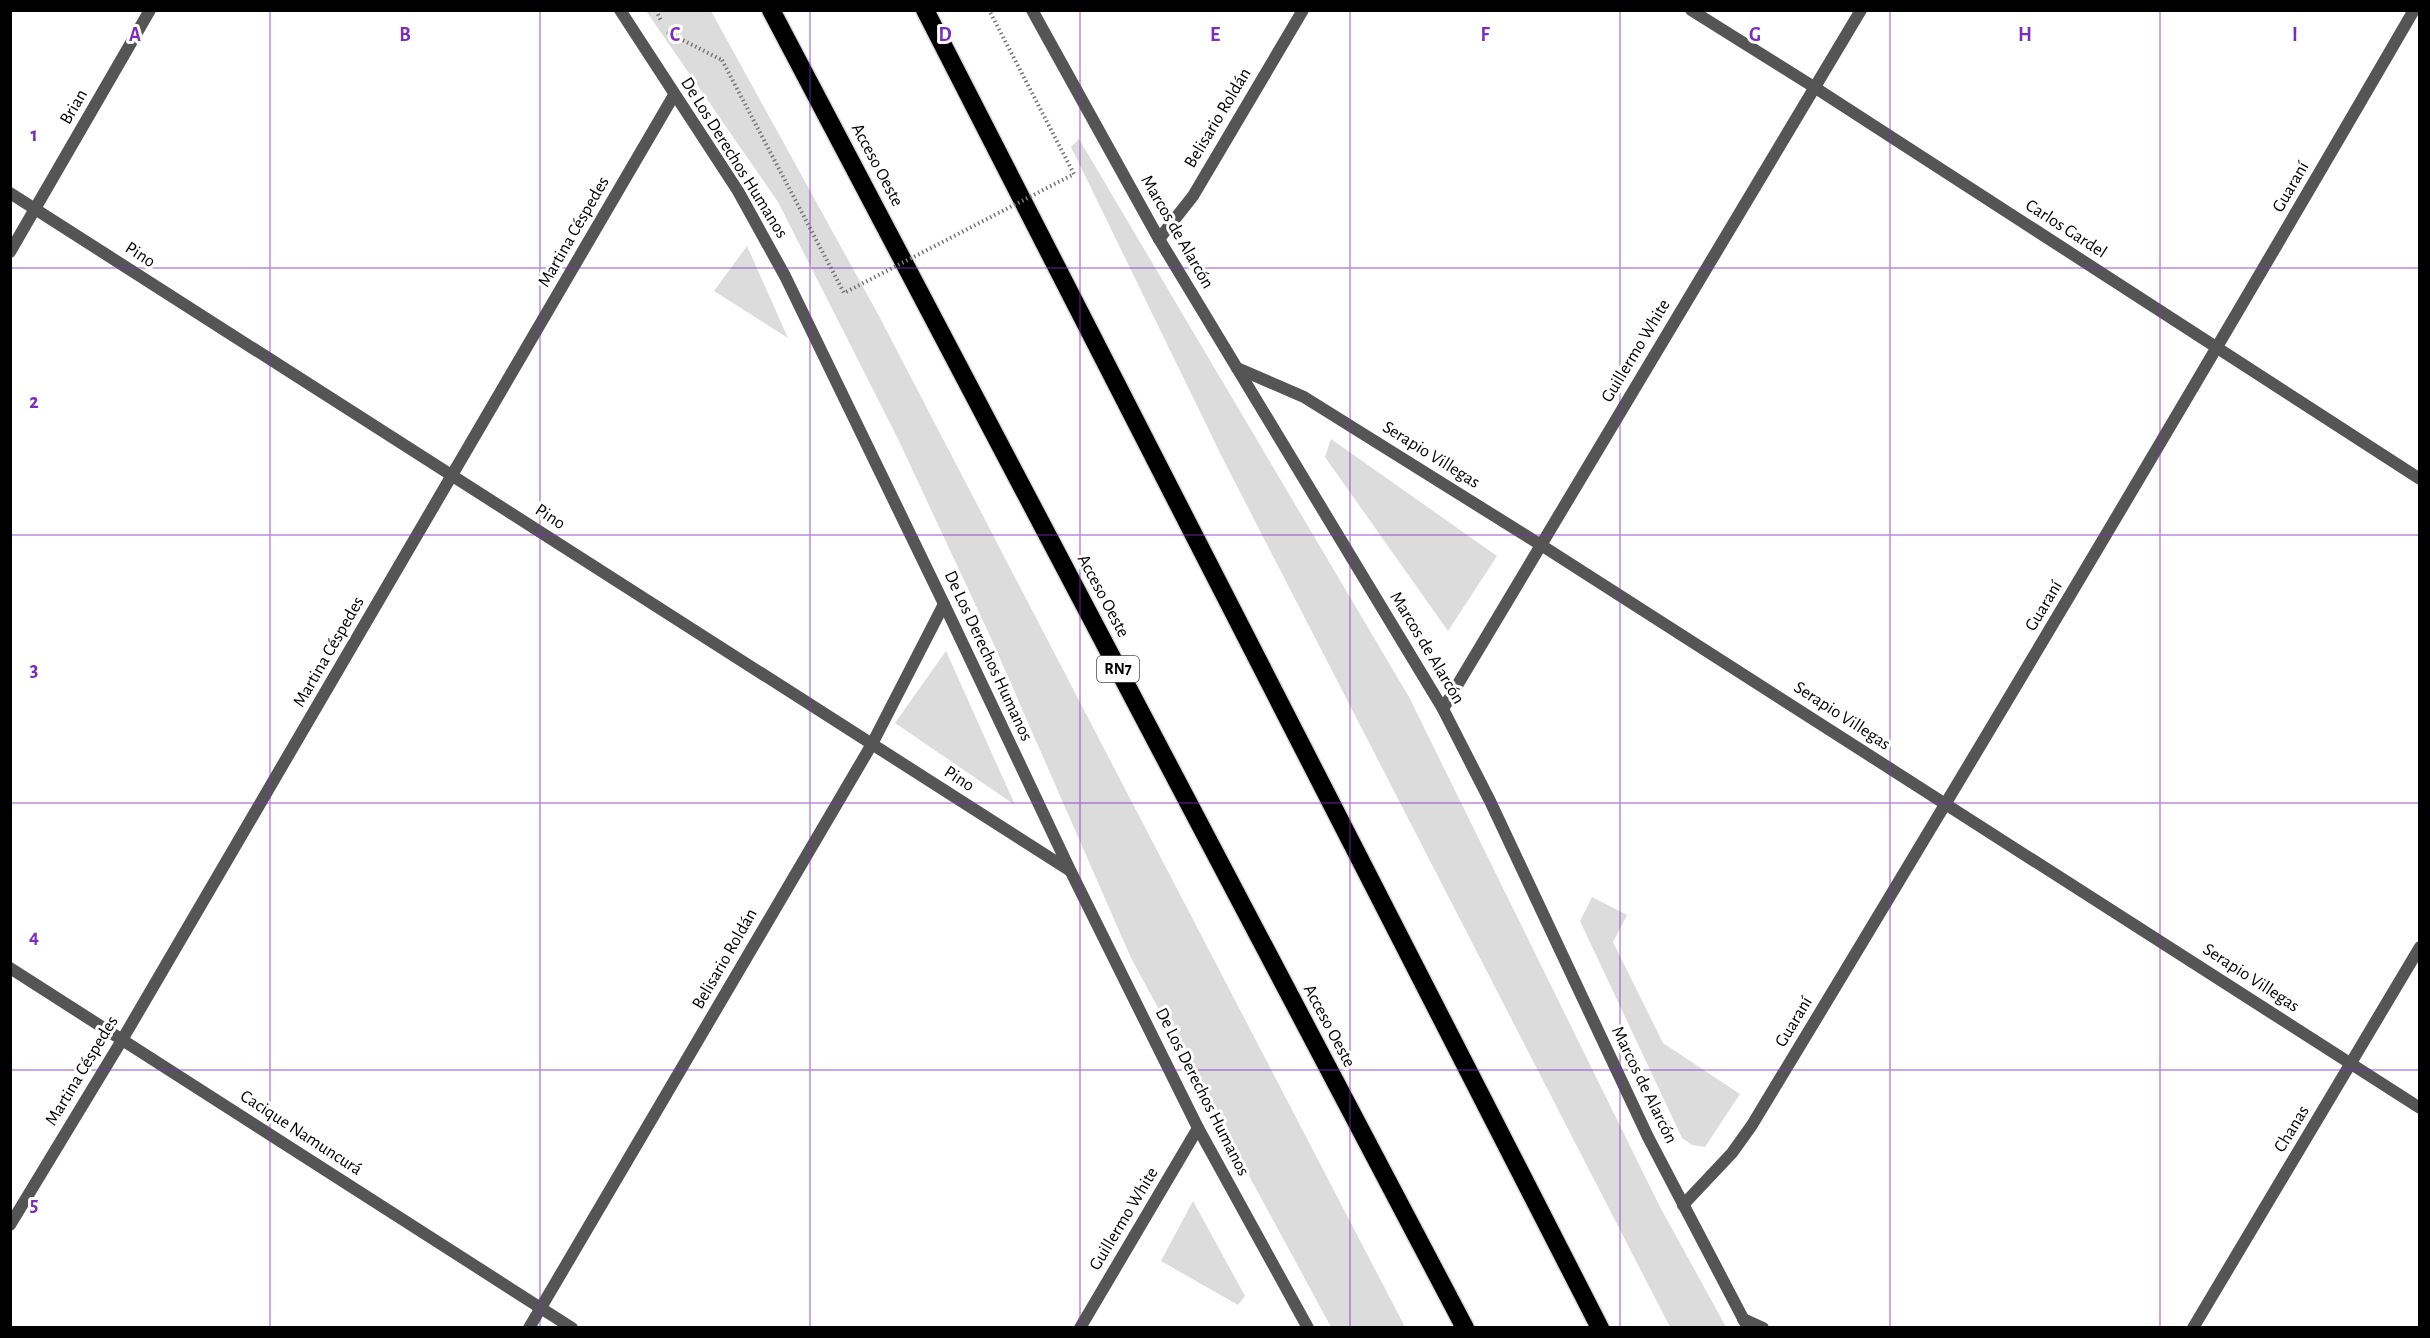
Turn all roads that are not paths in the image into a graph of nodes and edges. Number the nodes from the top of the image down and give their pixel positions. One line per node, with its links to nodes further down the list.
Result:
1 (150, 10): 13 (street, Brian)
2 (620, 10): 11 (street, De Los Derechos Humanos)
3 (771, 10): 40 (highway, Acceso Oeste / RN7)
4 (925, 10): 41 (highway)
5 (1032, 10): 14 (street, Marcos de Alarcón)
6 (1303, 10): 14 (street, Belisario Roldán)
7 (1691, 10): 10 (street, Carlos Gardel)
8 (1861, 10): 10 (street, Guillermo White)
9 (2414, 10): 16 (street, Guaraní)
10 (1814, 87): 16 (street, Carlos Gardel); 20 (street, Guillermo White)
11 (674, 95): 18 (street, Martina Céspedes); 21 (street, De Los Derechos Humanos)
12 (10, 193): 13 (street, Pino)
13 (36, 209): 15 (street, Brian); 18 (street, Pino)
14 (1158, 239): 17 (street, Marcos de Alarcón)
15 (10, 252)
16 (2218, 349): 19 (street, Carlos Gardel); 24 (street, Guaraní)
17 (1237, 368): 20 (street, Serapio Villegas); 22 (street, Marcos de Alarcón)
18 (453, 476): 23 (street, Pino); 28 (street, Martina Céspedes)
19 (2420, 479)
20 (1541, 545): 22 (street, Guillermo White); 24 (street, Serapio Villegas)
21 (944, 604): 23 (street, Belisario Roldán); 25 (street, De Los Derechos Humanos)
22 (1443, 709): 32 (street, Marcos de Alarcón)
23 (872, 744): 25 (street, Pino); 34 (street, Belisario Roldán)
24 (1947, 804): 29 (street, Serapio Villegas); 32 (street, Guaraní)
25 (1070, 870): 31 (street, De Los Derechos Humanos)
26 (2420, 947): 29 (street, Chanas)
27 (10, 968): 28 (street, Cacique Namuncurá)
28 (122, 1040): 33 (street, Martina Céspedes); 34 (street, Cacique Namuncurá)
29 (2352, 1064): 30 (street, Serapio Villegas); 43 (street, Chanas)
30 (2420, 1108)
31 (1198, 1128): 38 (street, Guillermo White); 39 (street, De Los Derechos Humanos)
32 (1683, 1205): 35 (street, Marcos de Alarcón)
33 (10, 1225)
34 (541, 1307): 36 (street, Belisario Roldán); 37 (street, Cacique Namuncurá)
35 (1746, 1323): 42 (street)
36 (529, 1328)
37 (572, 1328)
38 (1080, 1328)
39 (1308, 1328)
40 (1465, 1328)
41 (1600, 1328)
42 (1763, 1328)
43 (2193, 1328)

